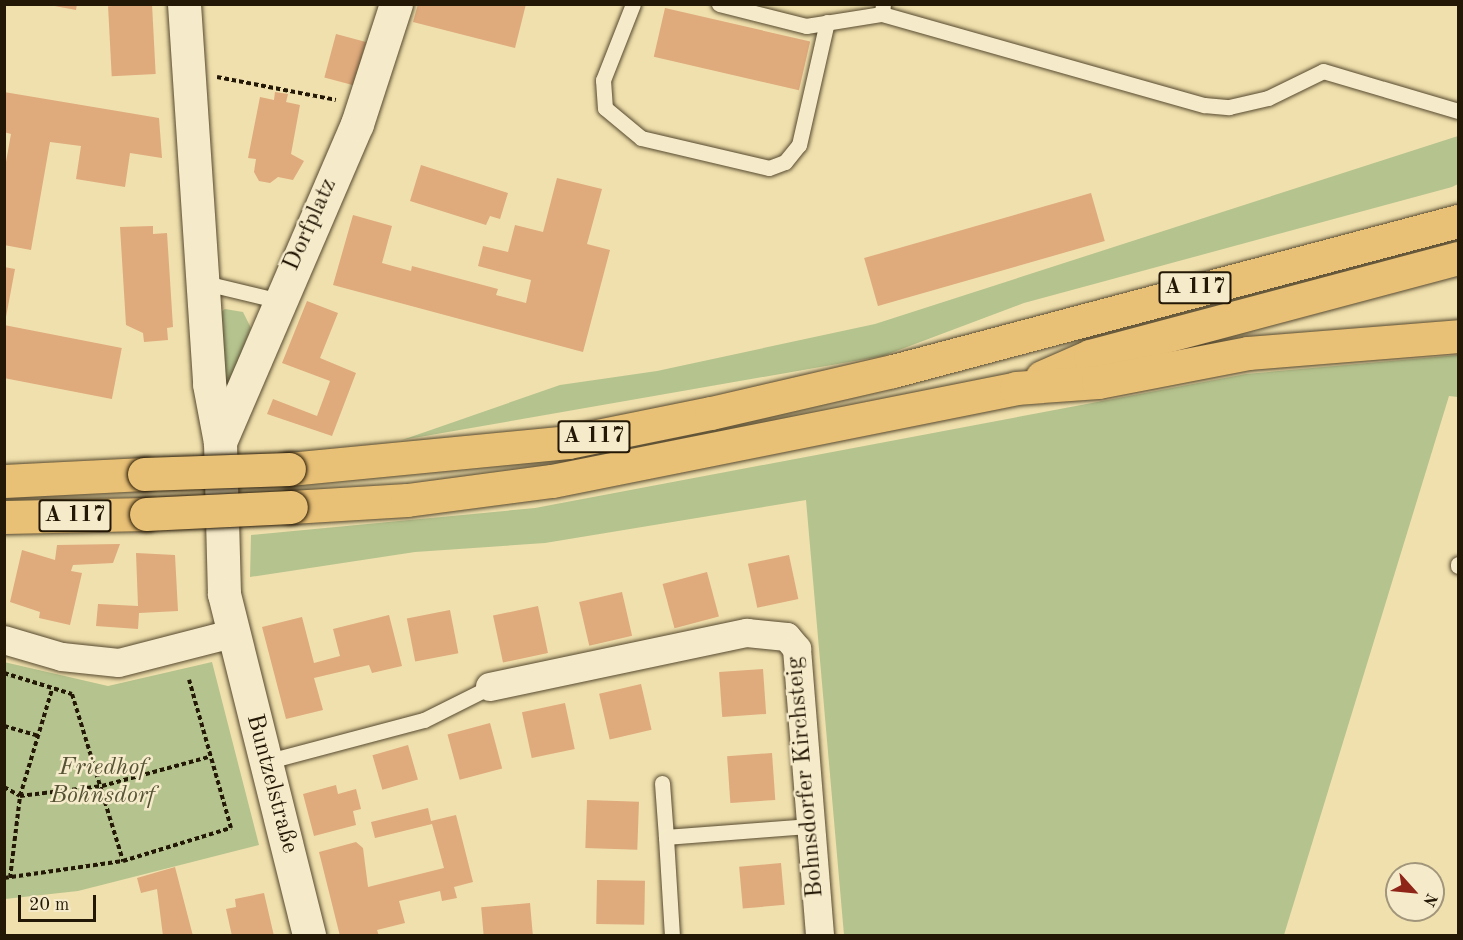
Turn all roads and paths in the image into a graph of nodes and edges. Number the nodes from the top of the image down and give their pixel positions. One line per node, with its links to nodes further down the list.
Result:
1 (184, 4): 7 (street, Dorfplatz)
2 (396, 4): 8 (street, Dorfplatz)
3 (633, 4): 6 (lane)
4 (719, 4): 6 (lane)
5 (882, 9): 6 (lane); 9 (lane)
6 (827, 22)
7 (188, 74): 8 (path); 14 (street, Dorfplatz)
8 (363, 107): 15 (street, Dorfplatz)
9 (1458, 111)
10 (1458, 203): 12 (highway)
11 (1458, 221): 12 (highway)
12 (1381, 238): 19 (highway, A 117, bridge)
13 (1458, 258): 17 (highway)
14 (201, 282): 15 (lane); 18 (street, Dorfplatz)
15 (276, 300): 18 (street, Dorfplatz)
16 (1458, 336): 17 (highway)
17 (1016, 388): 20 (highway, A 117, bridge)
18 (219, 442): 21 (street, Dorfplatz)
19 (4, 480)
20 (4, 517)
21 (232, 634): 23 (street); 31 (street, Buntzelstraße)
22 (4, 640): 23 (street)
23 (62, 657): 27 (path)
24 (4, 673): 27 (path)
25 (189, 680): 30 (path)
26 (490, 687): 31 (lane); 36 (street, Bohnsdorfer Kirchsteig)
27 (52, 689): 29 (path); 33 (path)
28 (4, 726): 29 (path)
29 (38, 736): 35 (path)
30 (208, 757): 33 (path); 38 (path)
31 (265, 762): 41 (street, Buntzelstraße)
32 (662, 783): 37 (lane)
33 (102, 786): 35 (path); 38 (path)
34 (4, 787): 35 (path)
35 (20, 796): 40 (path)
36 (810, 826): 37 (lane); 43 (street, Bohnsdorfer Kirchsteig)
37 (666, 837): 42 (lane)
38 (123, 861): 40 (path)
39 (4, 878): 40 (path)
40 (10, 878)
41 (309, 936)
42 (672, 936)
43 (820, 936)

